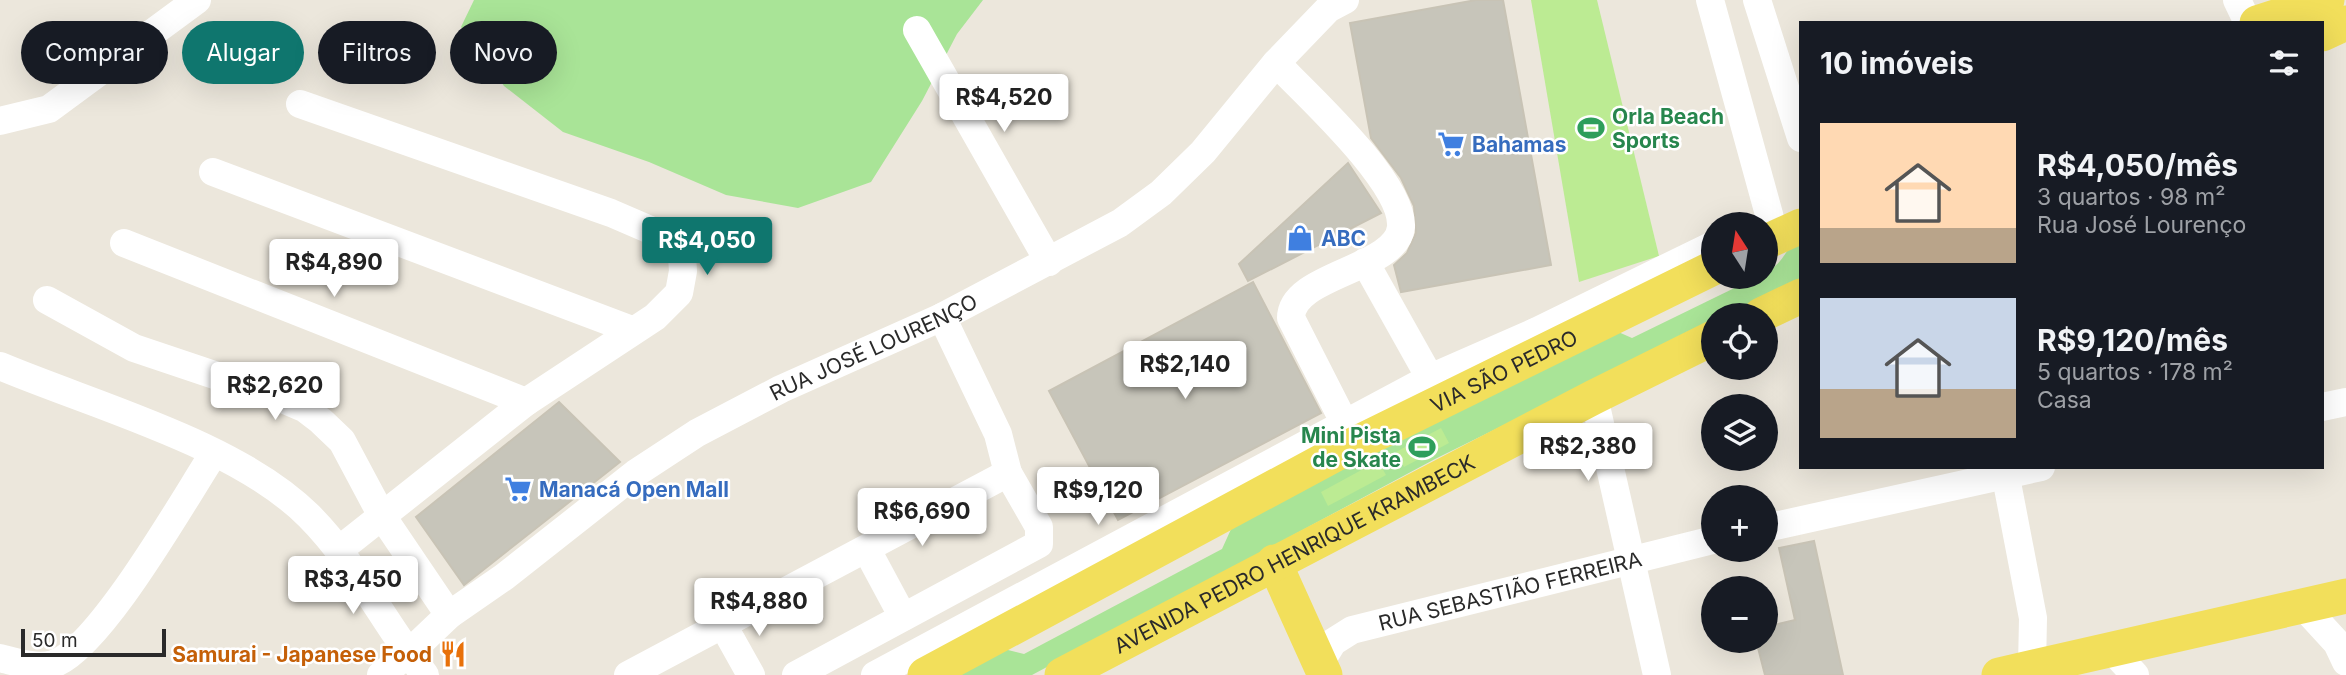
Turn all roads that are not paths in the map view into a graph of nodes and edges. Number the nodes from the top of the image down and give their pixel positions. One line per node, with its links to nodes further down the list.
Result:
1 (197, 0): 14 (street)
2 (1345, 0): 12 (street, RUA JOSÉ LOURENÇO)
3 (1710, 0): 18 (street)
4 (1758, 0): 15 (street)
5 (2237, 0): 7 (street)
6 (2326, 0): 8 (main road)
7 (2247, 21)
8 (2263, 21)
9 (2346, 23): 11 (main road)
10 (917, 30): 22 (street)
11 (2324, 33)
12 (1276, 63): 22 (street, RUA JOSÉ LOURENÇO); 23 (street)
13 (299, 104): 29 (street)
14 (0, 121)
15 (1799, 132)
16 (213, 172): 29 (street)
17 (1799, 210): 19 (street)
18 (1769, 212)
19 (1778, 224)
20 (124, 243): 35 (street)
21 (1701, 252): 31 (street)
22 (1049, 262): 28 (street, RUA JOSÉ LOURENÇO)
23 (1365, 262): 33 (street); 38 (street)
24 (1701, 273): 31 (main road, VIA SÃO PEDRO)
25 (1799, 297): 27 (main road)
26 (47, 300): 43 (street)
27 (1778, 307)
28 (942, 317): 42 (street); 52 (street, RUA JOSÉ LOURENÇO)
29 (632, 330): 35 (street)
30 (1701, 344): 34 (main road, AVENIDA PEDRO HENRIQUE KRAMBECK)
31 (1530, 345): 33 (street); 38 (main road, VIA SÃO PEDRO)
32 (0, 366): 39 (street)
33 (1430, 378): 38 (street)
34 (1594, 397): 48 (street); 49 (main road, AVENIDA PEDRO HENRIQUE KRAMBECK)
35 (526, 402): 43 (street)
36 (2346, 402): 37 (street)
37 (2324, 407)
38 (1344, 437): 66 (street); 67 (main road, VIA SÃO PEDRO)
39 (214, 453): 46 (street); 57 (street)
40 (2023, 469): 41 (street)
41 (2005, 471): 44 (street); 60 (street)
42 (1008, 473): 47 (street); 53 (street)
43 (382, 516): 46 (street); 52 (street)
44 (1778, 525)
45 (1701, 543): 48 (street, RUA SEBASTIÃO FERREIRA)
46 (339, 550): 59 (street)
47 (867, 550): 53 (street); 54 (street)
48 (1631, 558): 61 (street, RUA SEBASTIÃO FERREIRA); 69 (street)
49 (1274, 562): 61 (main road); 68 (main road, AVENIDA PEDRO HENRIQUE KRAMBECK)
50 (2344, 597): 51 (main road); 55 (street)
51 (2303, 606): 55 (street); 56 (main road)
52 (449, 615): 59 (street, RUA JOSÉ LOURENÇO)
53 (903, 617): 65 (street)
54 (723, 625): 63 (street); 64 (street)
55 (2342, 653)
56 (2151, 658): 58 (main road)
57 (0, 659)
58 (2124, 662): 60 (main road)
59 (417, 665): 62 (street, RUA JOSÉ LOURENÇO)
60 (2031, 667)
61 (1322, 669)
62 (381, 675)
63 (628, 675)
64 (751, 675)
65 (796, 675)
66 (875, 675)
67 (925, 675)
68 (1062, 675)
69 (1657, 675)

